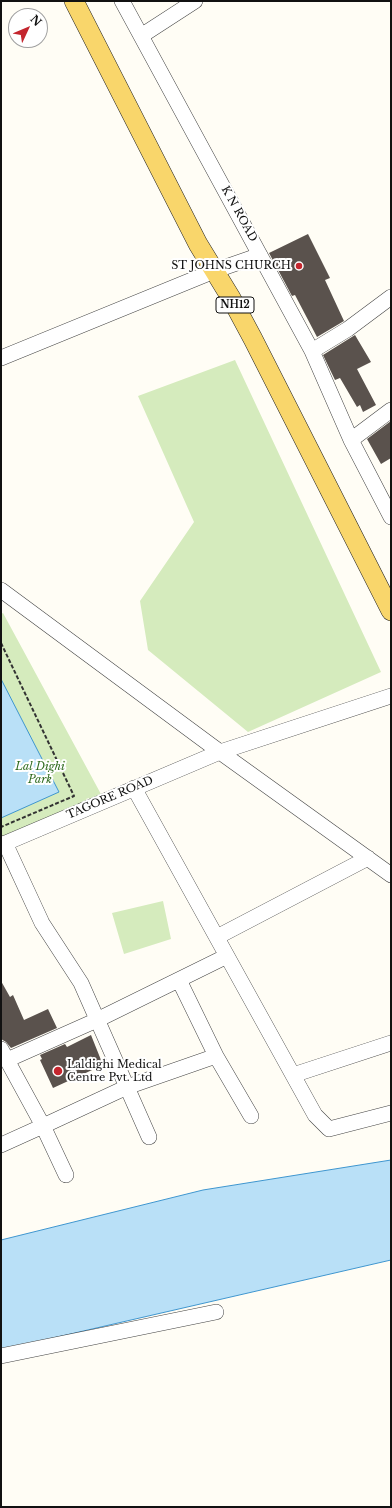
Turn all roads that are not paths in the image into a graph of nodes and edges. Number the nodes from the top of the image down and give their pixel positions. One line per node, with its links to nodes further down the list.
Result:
1 (74, 1): 6 (main road, NH12)
2 (122, 1): 4 (street, K N ROAD)
3 (195, 1): 4 (street)
4 (141, 36): 5 (street, K N ROAD)
5 (260, 254): 6 (street); 8 (street, K N ROAD)
6 (214, 271): 9 (street); 14 (main road, NH12)
7 (391, 297): 8 (street)
8 (312, 351): 11 (street, K N ROAD)
9 (1, 358)
10 (391, 410): 11 (street)
11 (351, 440): 12 (street, K N ROAD)
12 (391, 517)
13 (1, 590): 16 (street)
14 (391, 611)
15 (391, 696): 16 (street, TAGORE ROAD)
16 (220, 752): 17 (street, TAGORE ROAD); 19 (street)
17 (134, 788): 18 (street, TAGORE ROAD); 21 (street)
18 (3, 844): 24 (street)
19 (368, 858): 20 (street); 21 (street)
20 (391, 875)
21 (217, 938): 22 (street)
22 (227, 956): 23 (street); 28 (street)
23 (179, 980): 24 (street); 26 (street)
24 (97, 1020): 27 (street); 29 (street)
25 (391, 1043): 28 (street)
26 (216, 1056): 29 (street); 31 (street)
27 (5, 1062): 32 (street)
28 (293, 1075): 30 (street)
29 (127, 1087): 32 (street); 33 (street)
30 (391, 1113)
31 (251, 1116)
32 (43, 1126): 34 (street); 35 (street)
33 (149, 1137)
34 (1, 1145)
35 (66, 1175)
36 (216, 1312): 37 (street)
37 (1, 1356)

